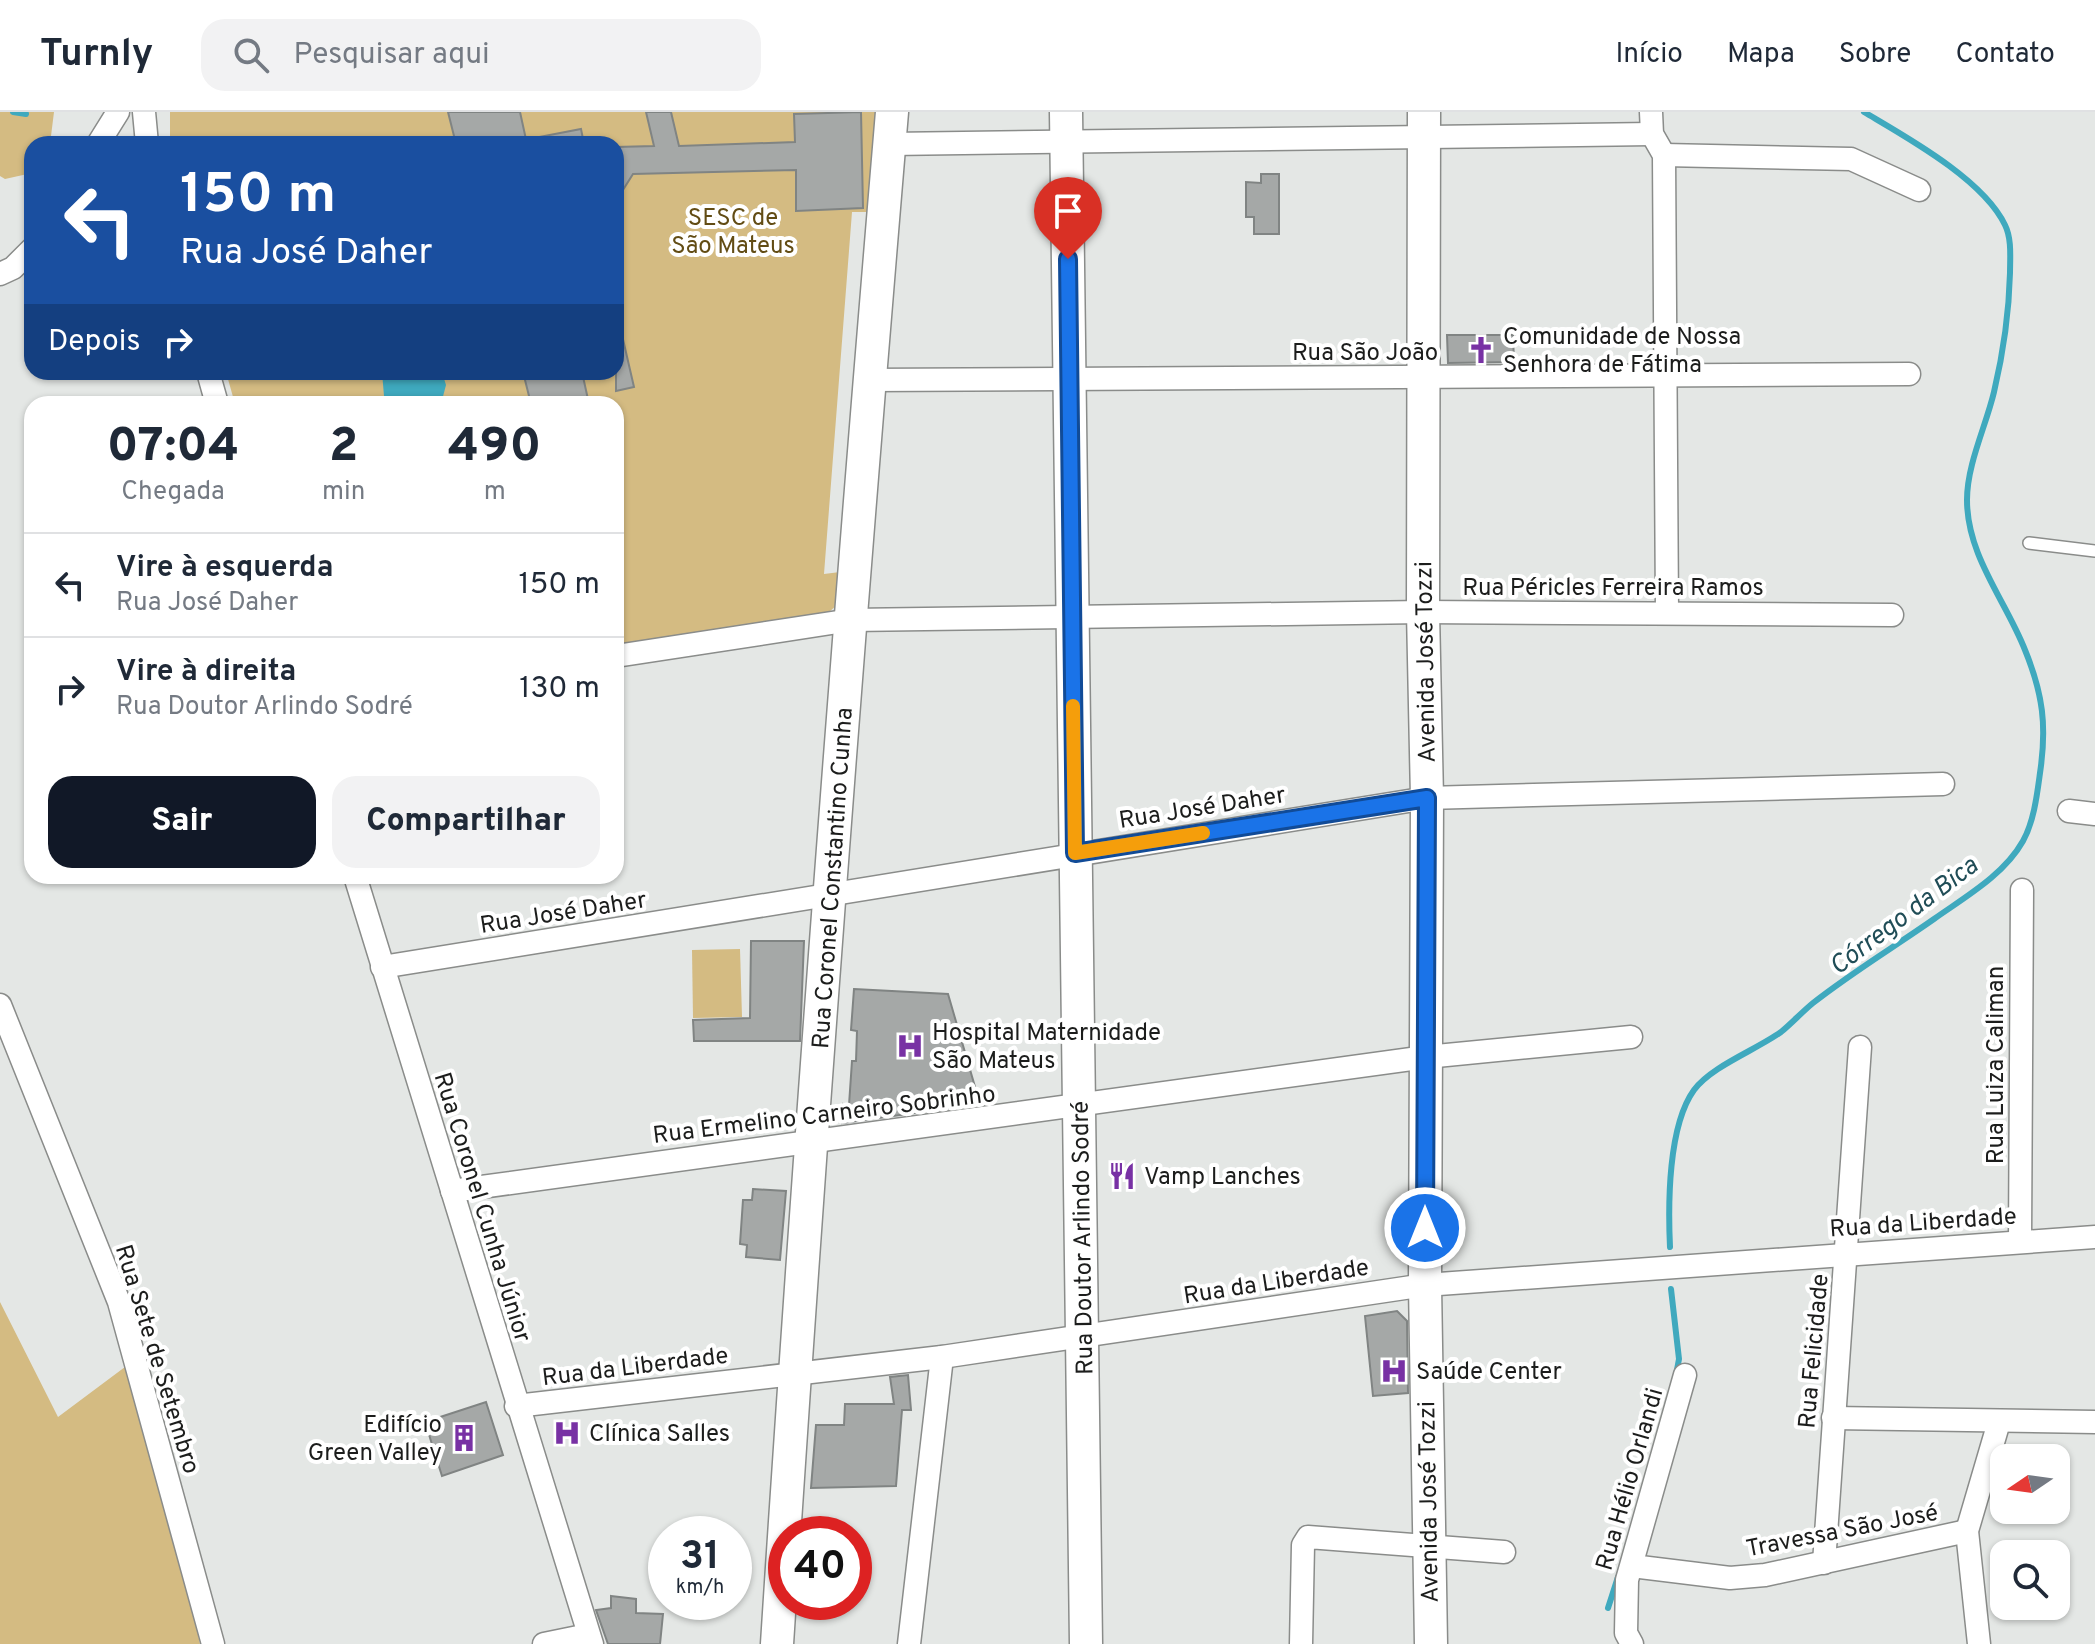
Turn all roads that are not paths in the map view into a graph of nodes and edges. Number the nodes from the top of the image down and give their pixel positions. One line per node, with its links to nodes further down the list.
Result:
1 (118, 112): 7 (street)
2 (144, 112): 8 (street)
3 (892, 112): 9 (street, Rua Coronel Constantino Cunha)
4 (1651, 123): 5 (street); 10 (street)
5 (1424, 124): 6 (street); 16 (street, Avenida José Tozzi)
6 (1066, 126): 9 (street); 15 (street, Rua Doutor Arlindo Sodré)
7 (103, 136)
8 (146, 136)
9 (890, 144): 18 (street, Rua Coronel Constantino Cunha)
10 (1664, 155): 11 (street); 17 (street)
11 (1919, 190)
12 (24, 257): 13 (street)
13 (0, 274)
14 (1909, 374): 17 (street, Rua São João)
15 (1068, 378): 16 (street, Rua São João); 18 (street, Rua São João); 24 (street, Rua Doutor Arlindo Sodré)
16 (1424, 378): 17 (street, Rua São João); 21 (street, Avenida José Tozzi)
17 (1664, 378): 22 (street)
18 (868, 380): 25 (street, Rua Coronel Constantino Cunha)
19 (2029, 543): 20 (lane)
20 (2095, 551)
21 (1423, 612): 22 (street, Rua Péricles Ferreira Ramos); 24 (street, Rua Péricles Ferreira Ramos); 28 (street, Avenida José Tozzi)
22 (1667, 613): 23 (street, Rua Péricles Ferreira Ramos)
23 (1892, 615)
24 (1071, 616): 25 (street, Rua Péricles Ferreira Ramos); 31 (street, Rua Doutor Arlindo Sodré)
25 (851, 620): 26 (street, Rua Péricles Ferreira Ramos); 34 (street, Rua Coronel Constantino Cunha)
26 (624, 655)
27 (1943, 784): 28 (street, Rua José Daher)
28 (1427, 798): 31 (street, Rua José Daher); 39 (street, Avenida José Tozzi)
29 (2069, 811): 30 (street)
30 (2095, 814)
31 (1075, 853): 34 (street, Rua José Daher); 40 (street, Rua Doutor Arlindo Sodré)
32 (357, 884): 35 (street, Rua Coronel Cunha Júnior)
33 (2022, 890): 44 (street, Rua Luiza Caliman)
34 (830, 897): 35 (street, Rua José Daher); 41 (street, Rua Coronel Constantino Cunha)
35 (382, 967): 42 (street, Rua Coronel Cunha Júnior)
36 (0, 1005): 61 (street, Rua Sete de Setembro)
37 (1631, 1037): 39 (street, Rua Ermelino Carneiro Sobrinho)
38 (1860, 1047): 45 (street, Rua Felicidade)
39 (1426, 1057): 40 (street, Rua Ermelino Carneiro Sobrinho); 46 (street, Avenida José Tozzi)
40 (1079, 1108): 41 (street, Rua Ermelino Carneiro Sobrinho); 47 (street, Rua Doutor Arlindo Sodré)
41 (814, 1139): 42 (street, Rua Ermelino Carneiro Sobrinho); 49 (street, Rua Coronel Constantino Cunha)
42 (452, 1191): 51 (street, Rua Coronel Cunha Júnior)
43 (2095, 1237): 44 (street, Rua da Liberdade)
44 (2020, 1241): 45 (street, Rua da Liberdade)
45 (1848, 1254): 46 (street, Rua da Liberdade); 52 (street, Rua Felicidade)
46 (1425, 1285): 47 (street, Rua da Liberdade); 56 (street, Avenida José Tozzi)
47 (1084, 1337): 48 (street, Rua da Liberdade); 65 (street, Rua Doutor Arlindo Sodré)
48 (942, 1357): 49 (street, Rua da Liberdade); 64 (street)
49 (795, 1373): 51 (street, Rua da Liberdade); 63 (street, Rua Coronel Constantino Cunha)
50 (1685, 1375): 59 (street, Rua Hélio Orlandi)
51 (516, 1406): 60 (street, Rua Coronel Cunha Júnior)
52 (1833, 1418): 53 (street); 58 (street, Rua Felicidade)
53 (1999, 1422): 54 (street); 55 (street)
54 (2095, 1422)
55 (1967, 1531): 58 (street, Travessa São José); 69 (street)
56 (1427, 1544): 57 (street); 66 (street); 67 (street, Avenida José Tozzi)
57 (1504, 1552)
58 (1824, 1563): 59 (street, Travessa São José)
59 (1632, 1566): 68 (street, Rua Hélio Orlandi)
60 (590, 1639): 62 (street)
61 (213, 1644)
62 (544, 1644)
63 (777, 1644)
64 (909, 1644)
65 (1086, 1644)
66 (1301, 1644)
67 (1431, 1644)
68 (1632, 1644)
69 (1979, 1644)

